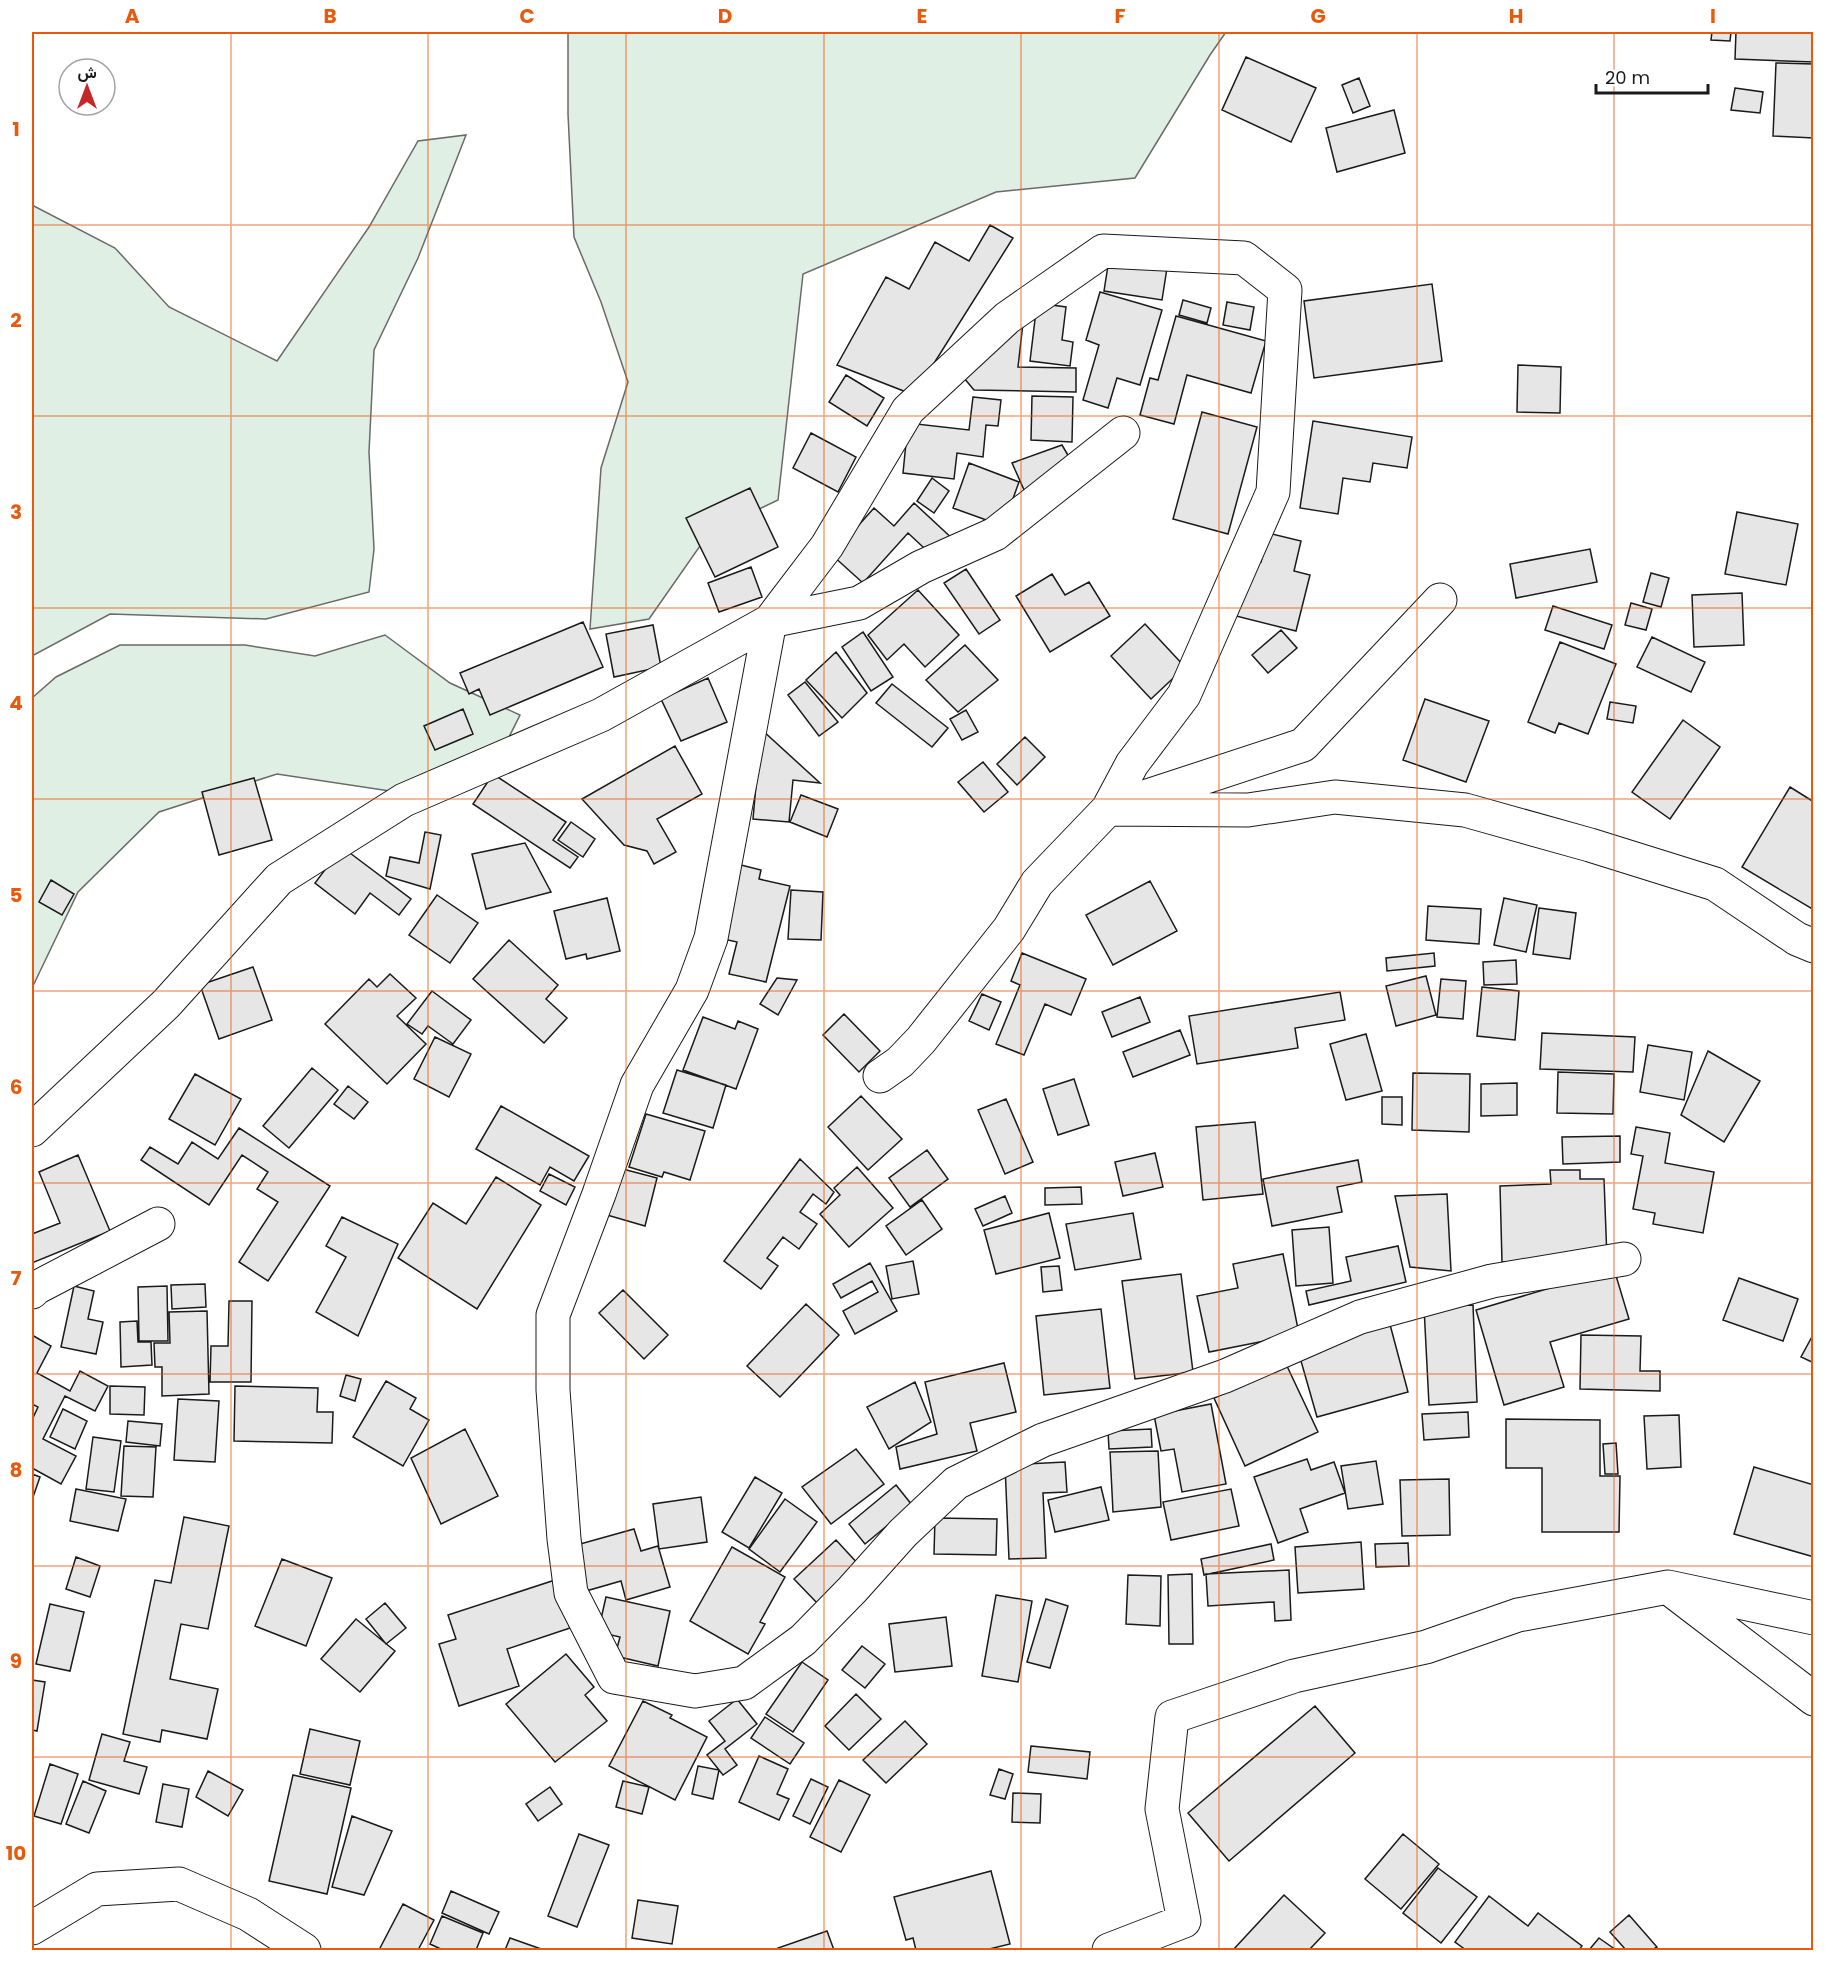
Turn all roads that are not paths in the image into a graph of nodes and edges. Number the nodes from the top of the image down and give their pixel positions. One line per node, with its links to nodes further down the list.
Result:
1 (1123, 434): 3 (street)
2 (1440, 600): 4 (street)
3 (770, 621): 4 (street); 7 (street); 9 (street)
4 (1108, 809): 5 (street); 6 (street)
5 (1814, 946)
6 (880, 1076)
7 (32, 1130)
8 (158, 1224): 10 (street)
9 (1624, 1259)
10 (32, 1292)
11 (1668, 1587): 12 (street); 13 (street); 16 (street)
12 (1814, 1618)
13 (1814, 1700)
14 (32, 1928): 15 (street)
15 (303, 1950)
16 (1109, 1950)

